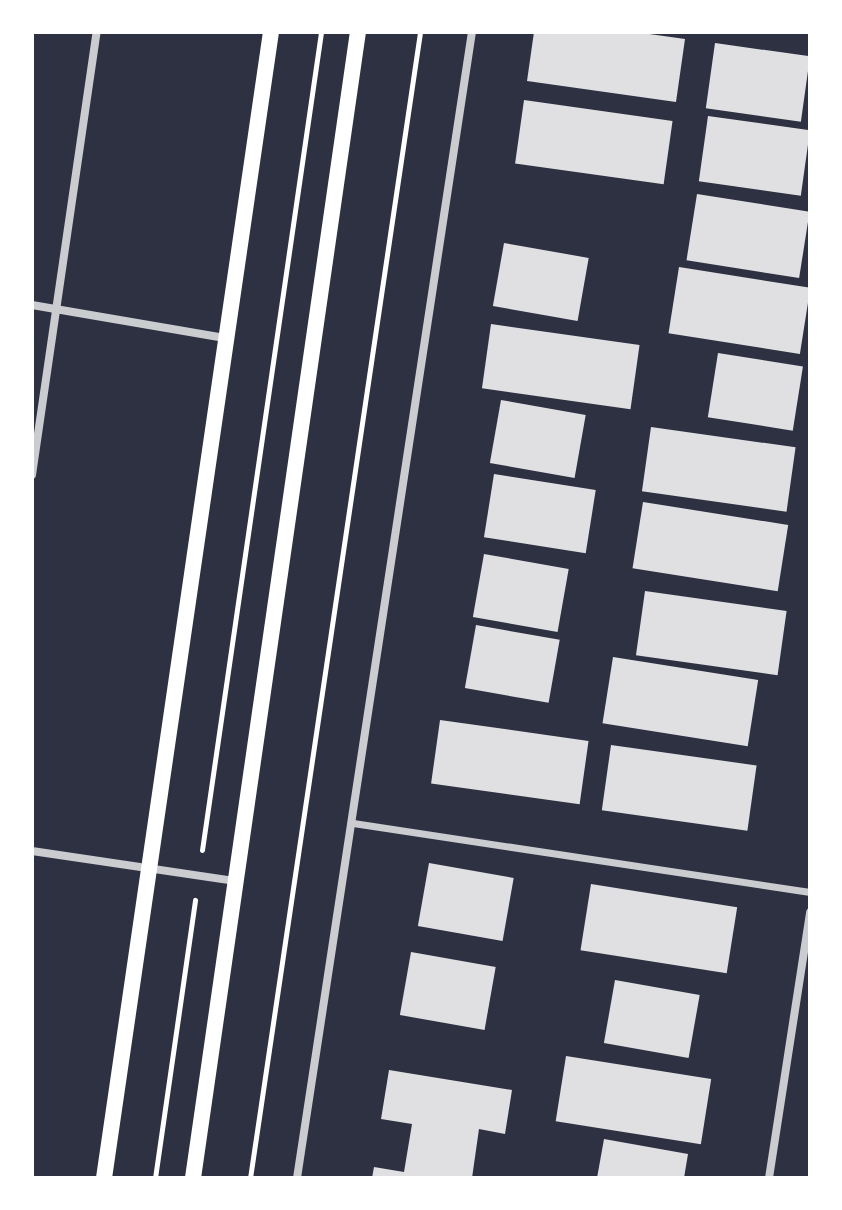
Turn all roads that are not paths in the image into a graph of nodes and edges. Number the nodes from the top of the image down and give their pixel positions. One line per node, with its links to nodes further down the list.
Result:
1 (97, 32): 6 (street)
2 (271, 32): 7 (main road)
3 (358, 32): 12 (main road)
4 (472, 32): 9 (street)
5 (32, 305): 6 (street)
6 (57, 308): 7 (street); 8 (street)
7 (226, 338): 11 (main road)
8 (32, 475)
9 (353, 823): 13 (street); 17 (street)
10 (32, 851): 11 (street)
11 (148, 867): 12 (street); 15 (main road)
12 (237, 881): 16 (main road)
13 (810, 892)
14 (810, 912): 18 (street)
15 (104, 1178)
16 (193, 1178)
17 (297, 1178)
18 (769, 1178)

